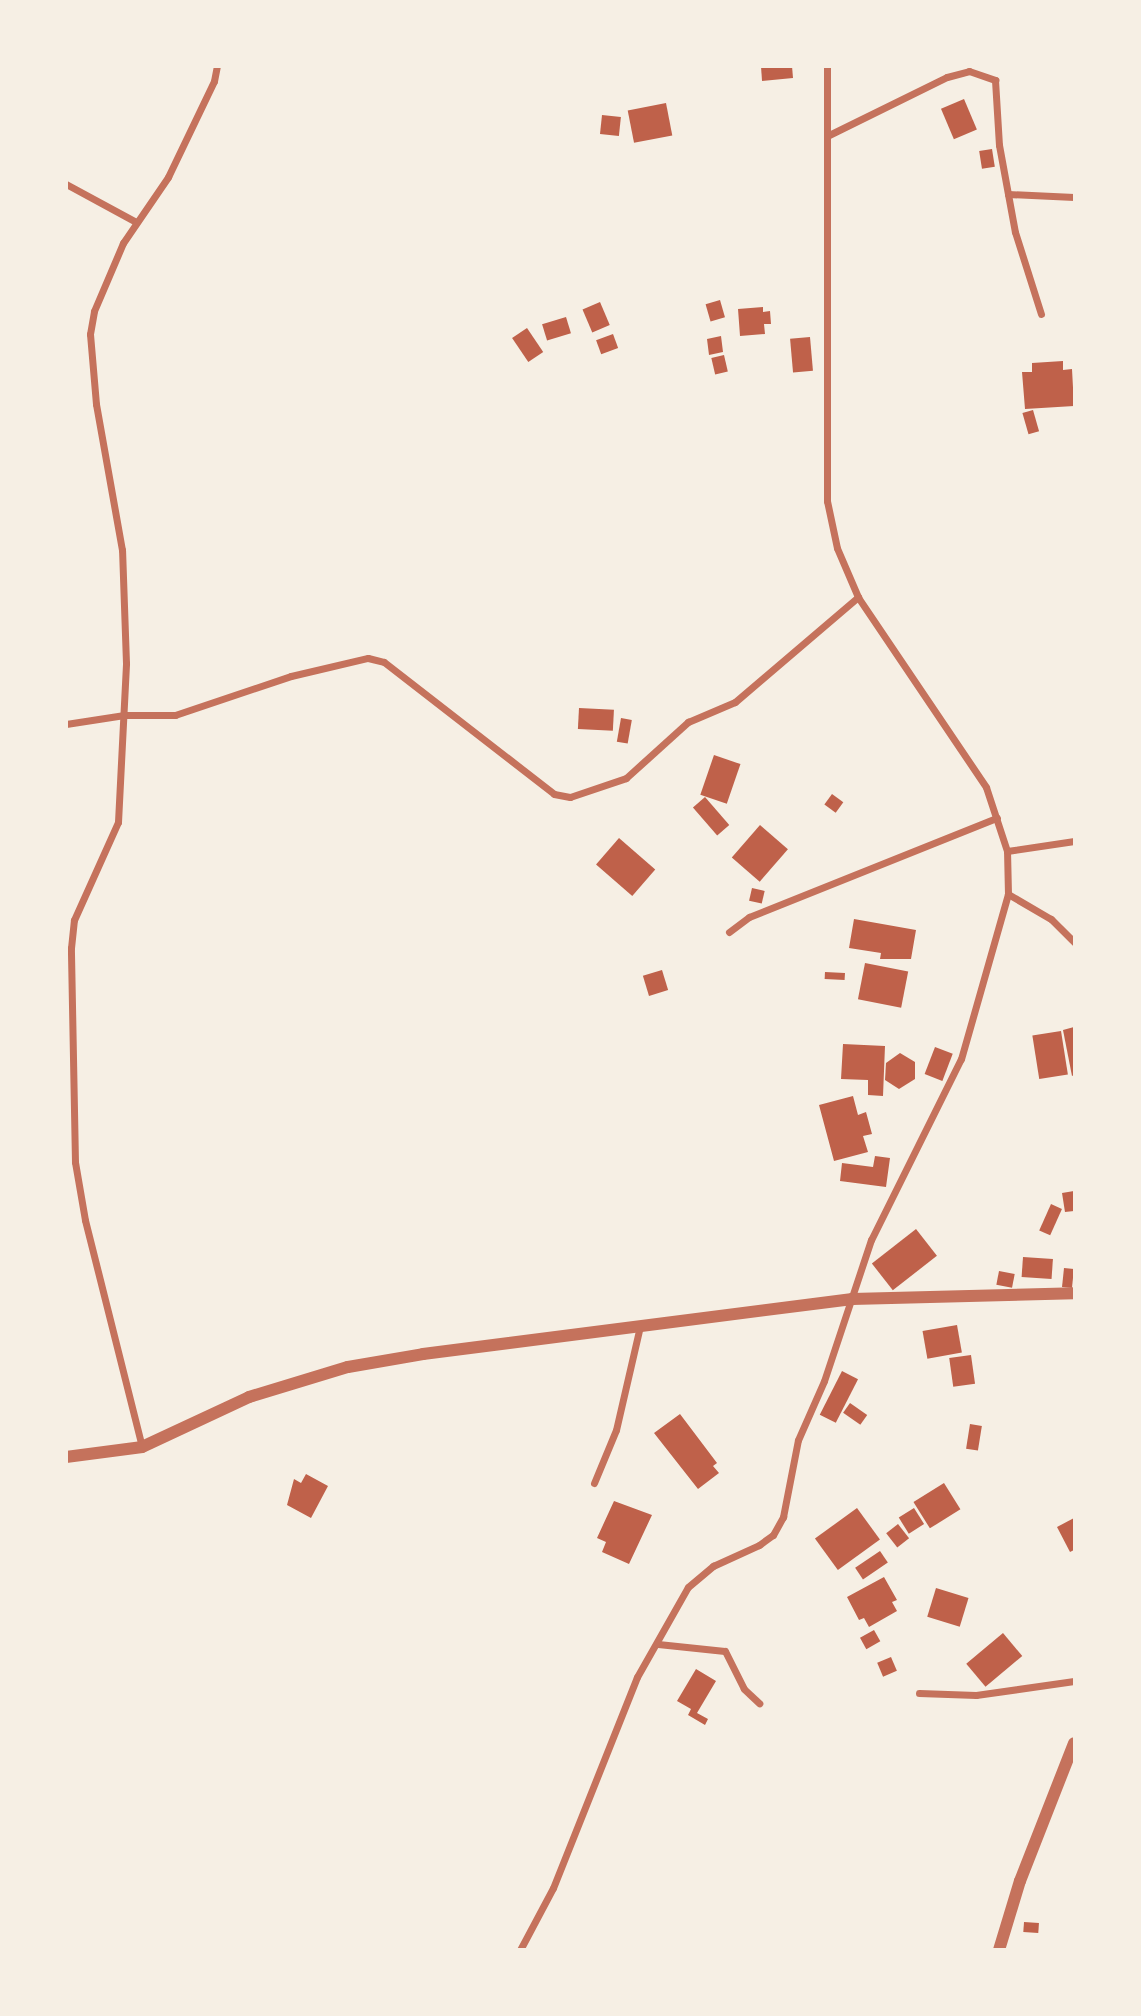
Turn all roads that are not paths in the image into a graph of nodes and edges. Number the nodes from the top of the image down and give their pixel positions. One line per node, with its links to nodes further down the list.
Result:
1 (217, 66): 7 (street)
2 (827, 66): 3 (street)
3 (829, 135): 5 (street); 9 (street)
4 (66, 184): 7 (street)
5 (1008, 194): 6 (street); 8 (street)
6 (1074, 197)
7 (136, 222): 10 (street)
8 (1041, 314)
9 (858, 597): 10 (street); 12 (street)
10 (124, 715): 11 (street); 18 (street)
11 (66, 724)
12 (997, 818): 14 (street); 16 (street)
13 (1074, 841): 14 (street)
14 (1007, 851): 15 (street)
15 (1008, 894): 17 (street); 20 (street)
16 (729, 932)
17 (1074, 942)
18 (69, 948): 22 (street)
19 (1074, 1293): 20 (street)
20 (852, 1299): 21 (street); 25 (street)
21 (640, 1326): 22 (street); 24 (street)
22 (142, 1447): 23 (street)
23 (66, 1457)
24 (594, 1483)
25 (658, 1644): 28 (street); 30 (street)
26 (1074, 1681): 27 (street)
27 (919, 1693)
28 (759, 1703)
29 (1074, 1743): 31 (street)
30 (520, 1950)
31 (999, 1950)

